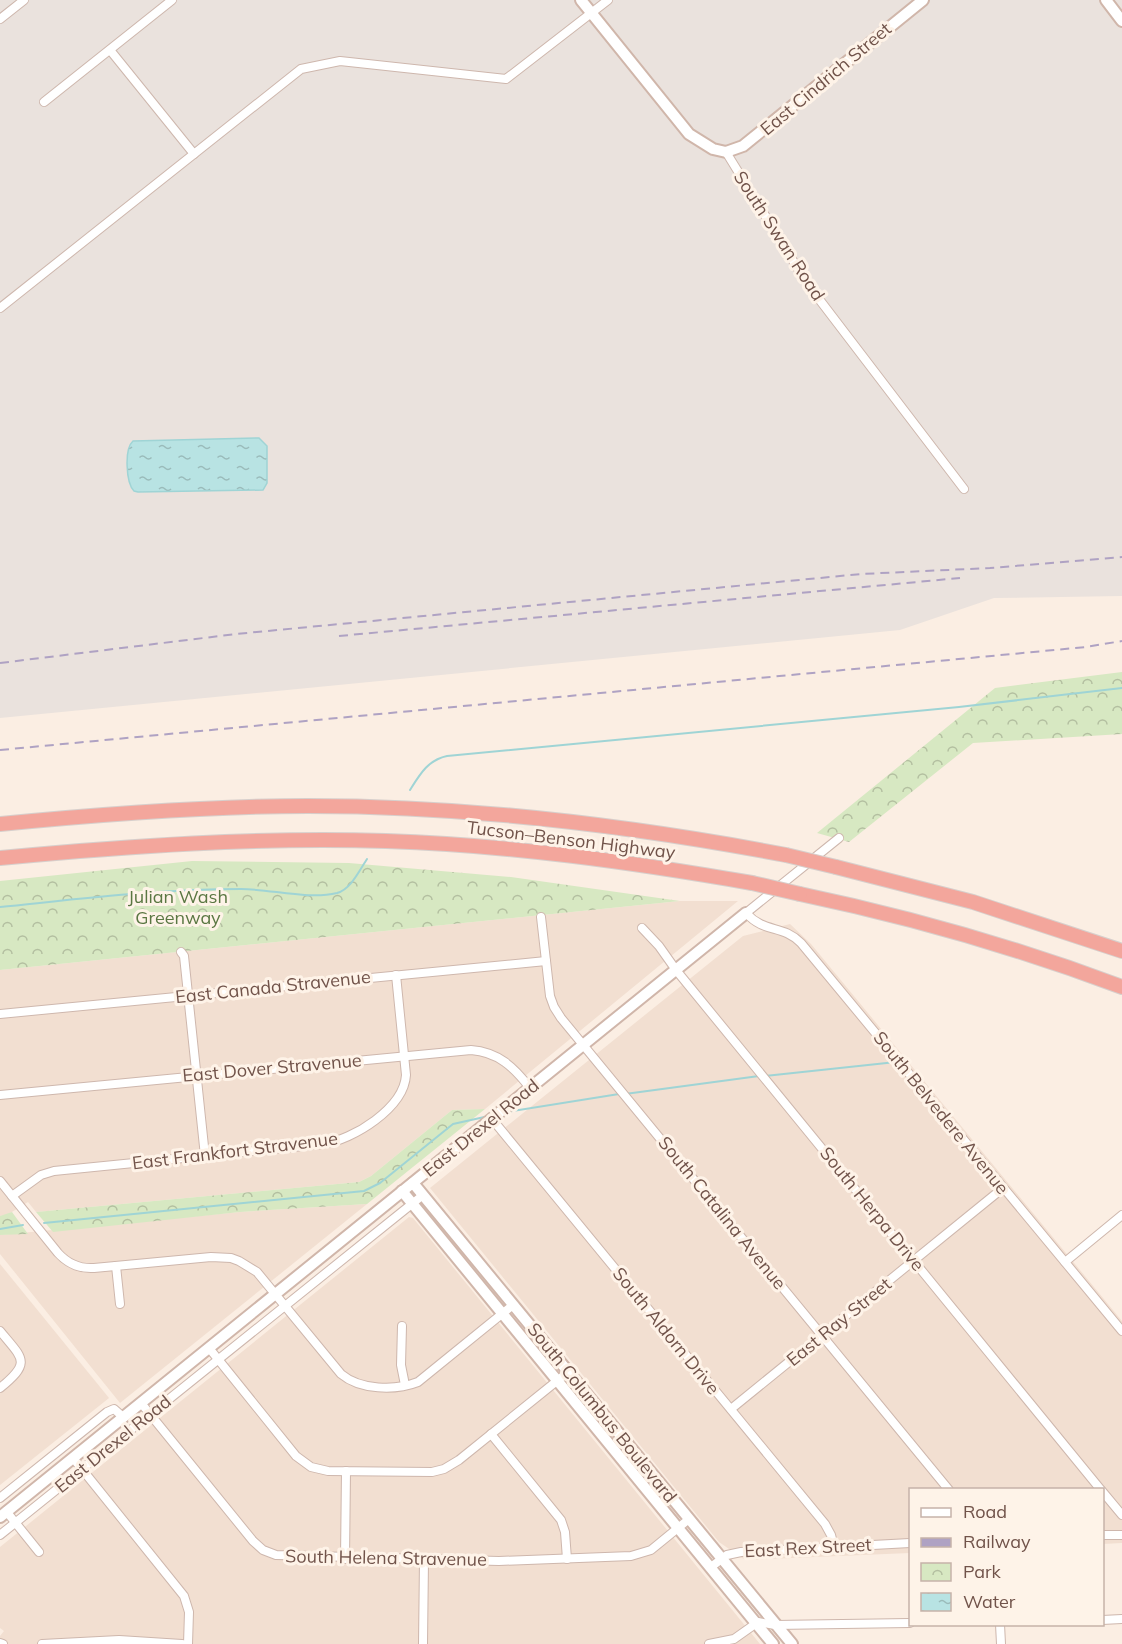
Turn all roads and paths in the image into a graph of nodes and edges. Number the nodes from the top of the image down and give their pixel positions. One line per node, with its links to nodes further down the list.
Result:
1 (24, 0): 8 (street)
2 (172, 0): 10 (street)
3 (582, 0): 7 (street, South Swan Road)
4 (608, 0): 7 (street)
5 (923, 0): 12 (street, East Cindrich Street)
6 (1106, 0): 9 (street)
7 (592, 13): 12 (street, South Swan Road); 13 (street)
8 (0, 19)
9 (1122, 21)
10 (110, 50): 11 (street); 13 (street)
11 (44, 102)
12 (726, 152): 15 (street, South Swan Road)
13 (194, 154): 14 (street)
14 (0, 308)
15 (964, 489)
16 (0, 824): 24 (highway, Tucson–Benson Highway, bridge)
17 (838, 838): 21 (street, East Drexel Road)
18 (121, 847): 19 (highway, Tucson–Benson Highway); 20 (highway); 29 (highway, Tucson–Benson Highway, bridge)
19 (0, 858)
20 (0, 863)
21 (746, 913): 27 (street, East Drexel Road); 41 (street, South Belvedere Avenue)
22 (541, 917): 26 (street, South Catalina Avenue)
23 (642, 928): 27 (street, South Herpa Drive)
24 (1122, 951)
25 (181, 952): 30 (street)
26 (546, 961): 28 (street, East Canada Stravenue); 32 (street, South Catalina Avenue)
27 (676, 970): 32 (street, East Drexel Road); 47 (street, South Herpa Drive)
28 (396, 975): 30 (street, East Canada Stravenue); 33 (street, East Frankfort Stravenue)
29 (1122, 987)
30 (189, 995): 31 (street, East Canada Stravenue); 34 (street)
31 (0, 1014)
32 (584, 1045): 35 (street, East Drexel Road); 58 (street, South Catalina Avenue)
33 (404, 1056): 34 (street, East Dover Stravenue); 35 (street, East Dover Stravenue); 38 (street, East Frankfort Stravenue)
34 (196, 1076): 36 (street, East Dover Stravenue); 38 (street)
35 (530, 1088): 37 (street, East Drexel Road)
36 (0, 1095)
37 (492, 1119): 40 (street, East Drexel Road); 66 (street, South Aldorn Drive)
38 (205, 1156): 44 (street, East Frankfort Stravenue)
39 (0, 1181): 44 (street)
40 (413, 1183): 42 (street, East Drexel Road); 43 (street, South Columbus Boulevard)
41 (1003, 1188): 47 (street, East Ray Street); 48 (street, South Belvedere Avenue)
42 (402, 1191): 45 (street, South Columbus Boulevard); 50 (street, East Drexel Road)
43 (423, 1195): 45 (street, East Drexel Road); 53 (street, South Columbus Boulevard)
44 (12, 1196): 49 (street)
45 (412, 1203): 52 (street, East Drexel Road); 54 (street, South Columbus Boulevard)
46 (1122, 1215): 48 (street)
47 (914, 1260): 58 (street, East Ray Street); 74 (street, South Herpa Drive)
48 (1065, 1262): 57 (street, South Belvedere Avenue)
49 (116, 1266): 50 (street); 51 (street)
50 (276, 1294): 52 (street); 59 (street, East Drexel Road)
51 (120, 1304)
52 (285, 1305): 60 (street, East Drexel Road); 63 (street)
53 (513, 1305): 54 (street); 61 (street, South Columbus Boulevard)
54 (503, 1314): 62 (street, South Columbus Boulevard); 63 (street)
55 (402, 1326): 63 (street)
56 (0, 1331): 64 (street)
57 (1122, 1331)
58 (822, 1335): 66 (street, East Ray Street); 73 (street, South Catalina Avenue)
59 (209, 1347): 60 (street); 65 (street, East Drexel Road)
60 (218, 1359): 67 (street, East Drexel Road); 72 (street)
61 (568, 1372): 62 (street); 79 (street, South Columbus Boulevard)
62 (557, 1380): 69 (street); 81 (street, South Columbus Boulevard)
63 (405, 1385)
64 (0, 1388)
65 (141, 1403): 67 (street, South Helena Stravenue); 68 (street, East Drexel Road)
66 (730, 1409): 86 (street, South Aldorn Drive)
67 (150, 1414): 71 (street, East Drexel Road); 88 (street, South Helena Stravenue)
68 (123, 1417): 70 (street, East Drexel Road); 76 (street, East Drexel Road)
69 (491, 1434): 72 (street); 89 (street)
70 (73, 1458): 71 (street); 77 (street, East Drexel Road)
71 (82, 1468): 80 (street, East Drexel Road); 101 (street)
72 (346, 1471): 88 (street)
73 (947, 1488)
74 (1100, 1488)
75 (1104, 1492): 78 (street, South Herpa Drive)
76 (0, 1498)
77 (3, 1514): 80 (street)
78 (1122, 1515)
79 (689, 1519): 81 (street, South Helena Stravenue); 90 (street, South Columbus Boulevard)
80 (15, 1522): 83 (street, East Drexel Road); 87 (street)
81 (678, 1528): 89 (street, South Helena Stravenue); 92 (street, South Columbus Boulevard)
82 (1122, 1534): 84 (street)
83 (0, 1535)
84 (1104, 1535)
85 (909, 1543): 86 (street, East Rex Street)
86 (834, 1546): 90 (street, East Rex Street)
87 (39, 1552)
88 (345, 1559): 91 (street, South Helena Stravenue)
89 (567, 1559): 91 (street, South Helena Stravenue)
90 (722, 1559): 92 (street, East Rex Street); 97 (street, South Columbus Boulevard)
91 (424, 1560): 102 (street)
92 (711, 1568): 95 (street, South Columbus Boulevard)
93 (1122, 1619): 94 (street)
94 (1104, 1620)
95 (756, 1623): 97 (street); 103 (street); 104 (street, South Columbus Boulevard)
96 (909, 1623): 97 (street)
97 (776, 1625): 105 (street, South Columbus Boulevard)
98 (1000, 1626): 106 (street)
99 (42, 1644): 100 (street)
100 (182, 1644)
101 (188, 1644)
102 (423, 1644)
103 (710, 1644)
104 (773, 1644)
105 (792, 1644)
106 (1001, 1644)

